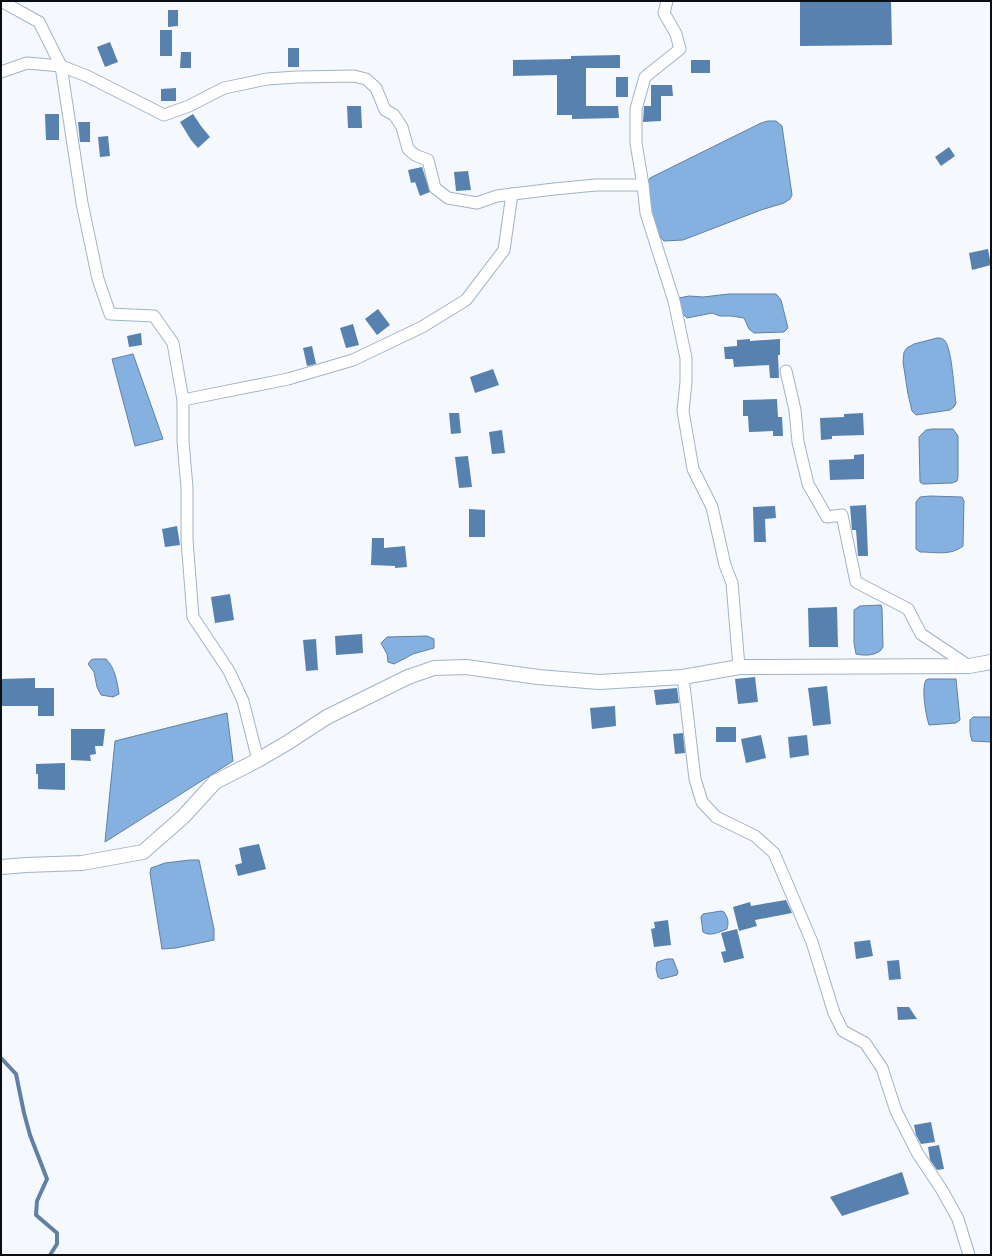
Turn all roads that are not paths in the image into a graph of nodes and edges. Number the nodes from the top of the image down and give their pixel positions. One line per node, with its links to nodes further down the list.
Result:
1 (1, 1): 3 (street)
2 (667, 1): 5 (street)
3 (61, 66): 4 (street); 6 (street); 8 (street)
4 (1, 72)
5 (643, 185): 6 (street); 11 (street)
6 (512, 194): 8 (street)
7 (786, 371): 10 (street)
8 (183, 400): 13 (street)
9 (991, 662): 10 (street)
10 (969, 666): 11 (street)
11 (739, 667): 12 (street)
12 (683, 677): 13 (street); 15 (street)
13 (258, 760): 14 (street)
14 (1, 867)
15 (969, 1255)

